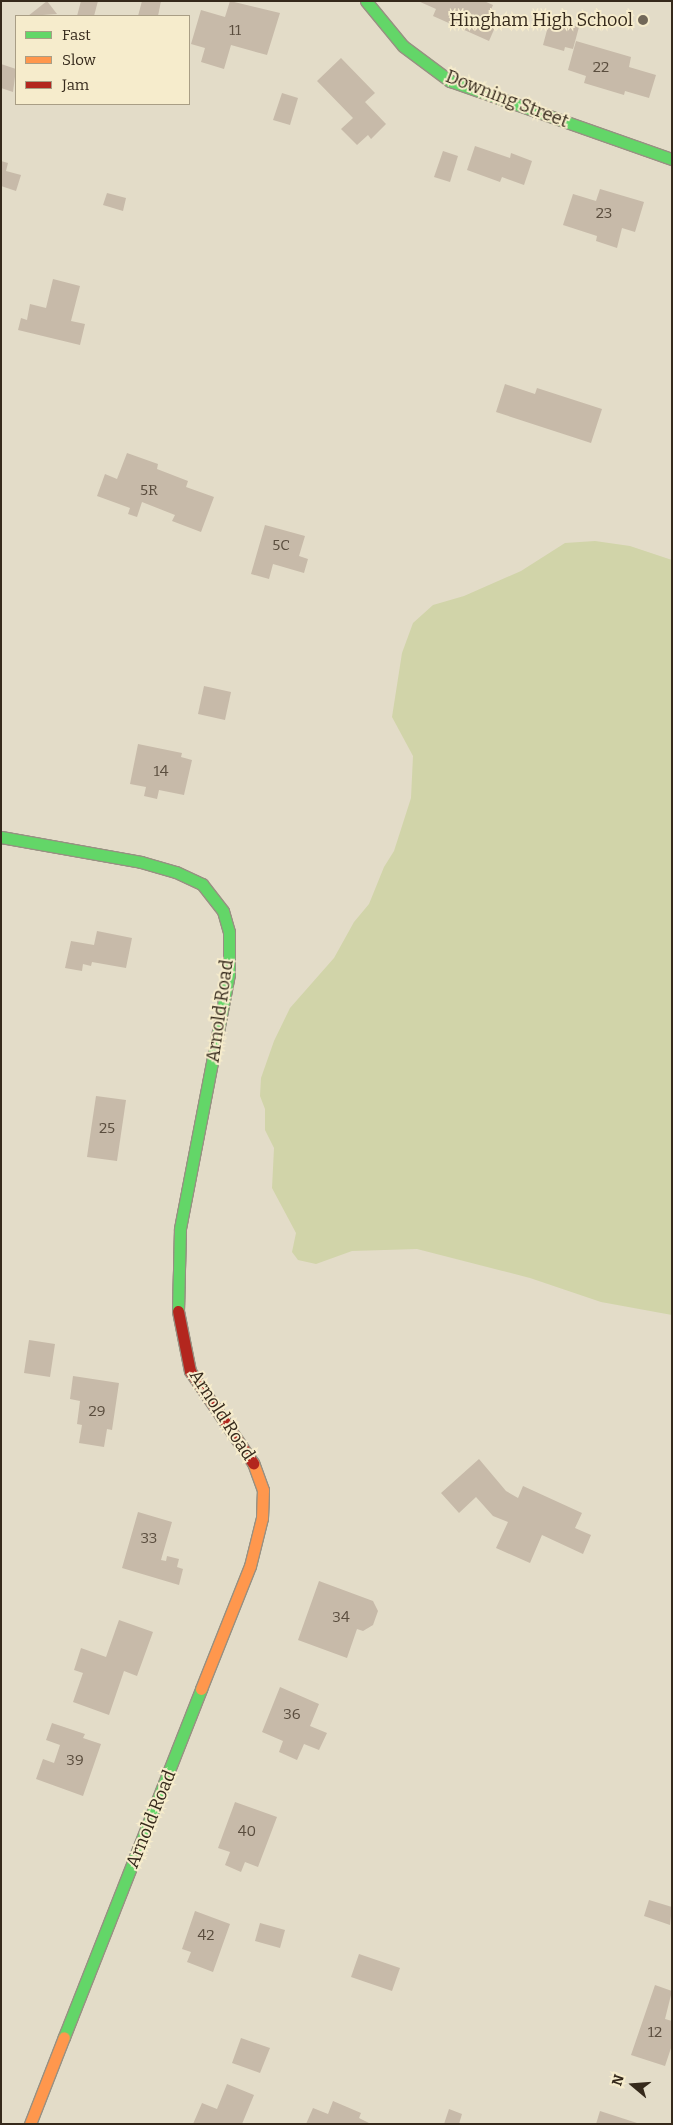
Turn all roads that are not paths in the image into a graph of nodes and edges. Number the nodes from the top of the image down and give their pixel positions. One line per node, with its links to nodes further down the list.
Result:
1 (366, 1): 2 (street, Downing Street)
2 (672, 159)
3 (1, 837): 4 (street, Arnold Road)
4 (30, 2124)

